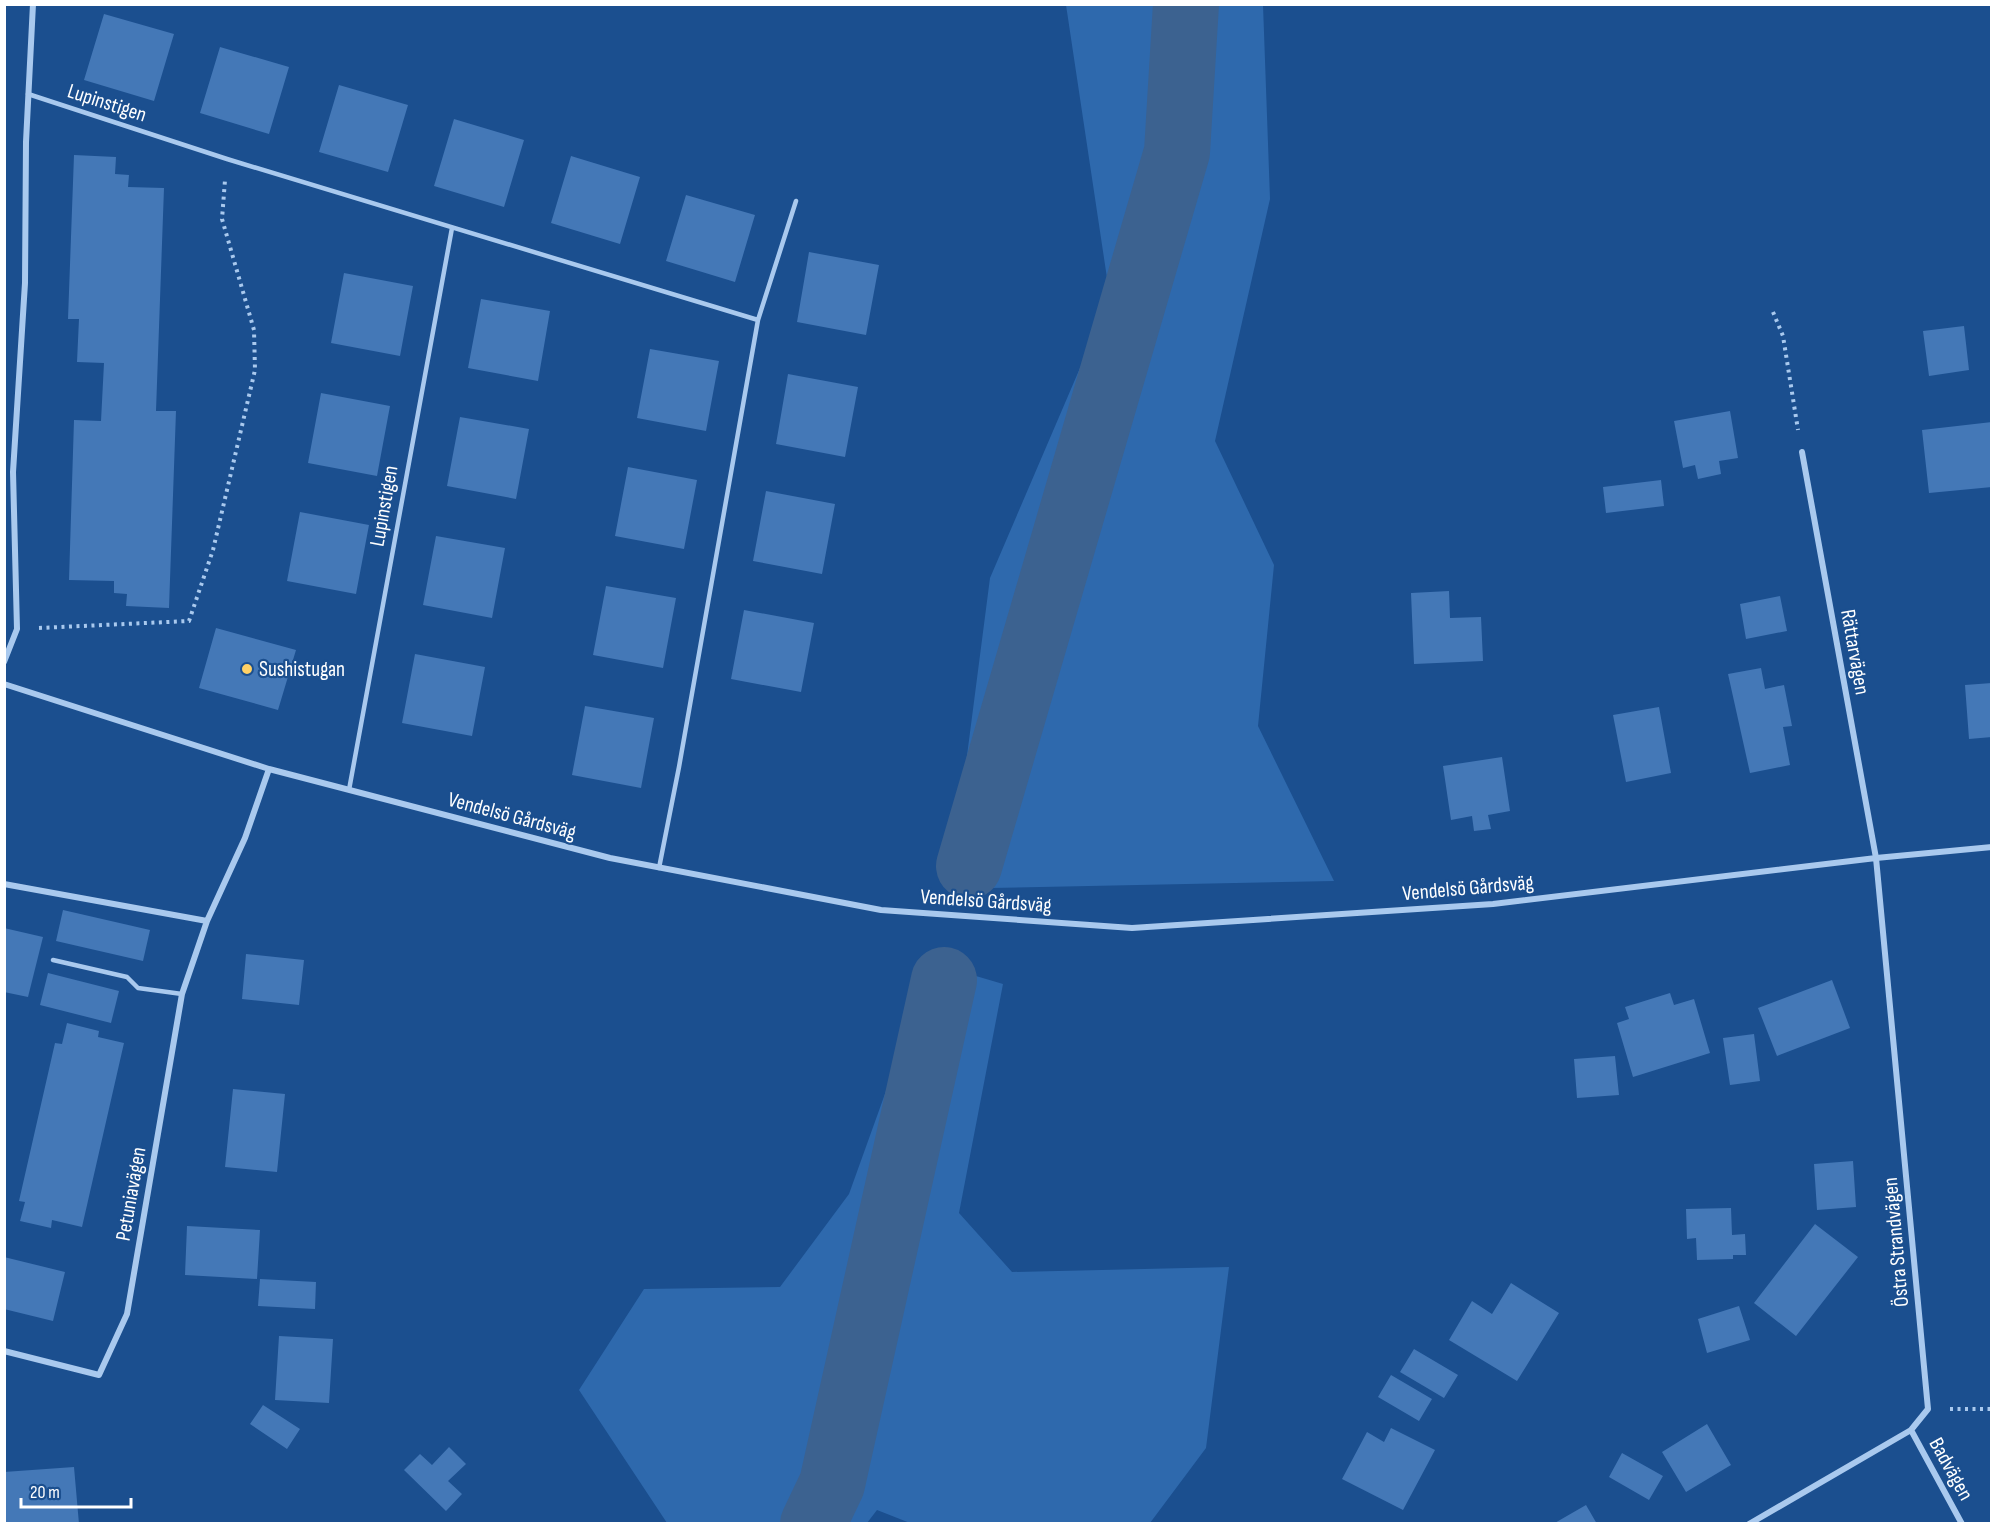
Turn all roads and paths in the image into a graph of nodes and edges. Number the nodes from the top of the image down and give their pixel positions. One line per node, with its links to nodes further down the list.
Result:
1 (33, 4): 2 (street)
2 (28, 94): 3 (lane, Lupinstigen); 9 (street)
3 (227, 159): 5 (lane, Lupinstigen); 9 (path)
4 (796, 201): 7 (lane)
5 (452, 228): 7 (lane, Lupinstigen); 13 (lane, Lupinstigen)
6 (1773, 312): 8 (path)
7 (758, 320): 16 (lane)
8 (1802, 452): 15 (street, Rättarvägen)
9 (18, 629): 10 (street)
10 (4, 662)
11 (4, 684): 12 (street, Vendelsö Gårdsväg)
12 (269, 769): 13 (street, Vendelsö Gårdsväg); 18 (street, Petuniavägen)
13 (349, 790): 16 (street, Vendelsö Gårdsväg)
14 (1992, 847): 15 (street, Vendelsö Gårdsväg)
15 (1876, 858): 16 (street, Vendelsö Gårdsväg); 22 (street, Östra Strandvägen)
16 (658, 868)
17 (4, 884): 18 (street)
18 (207, 921): 20 (street, Petuniavägen)
19 (53, 960): 20 (lane)
20 (182, 994): 21 (street, Petuniavägen)
21 (4, 1351)
22 (1928, 1409): 23 (path); 24 (street)
23 (1992, 1409)
24 (1911, 1430): 25 (street); 26 (street, Badvägen)
25 (1749, 1524)
26 (1962, 1524)

